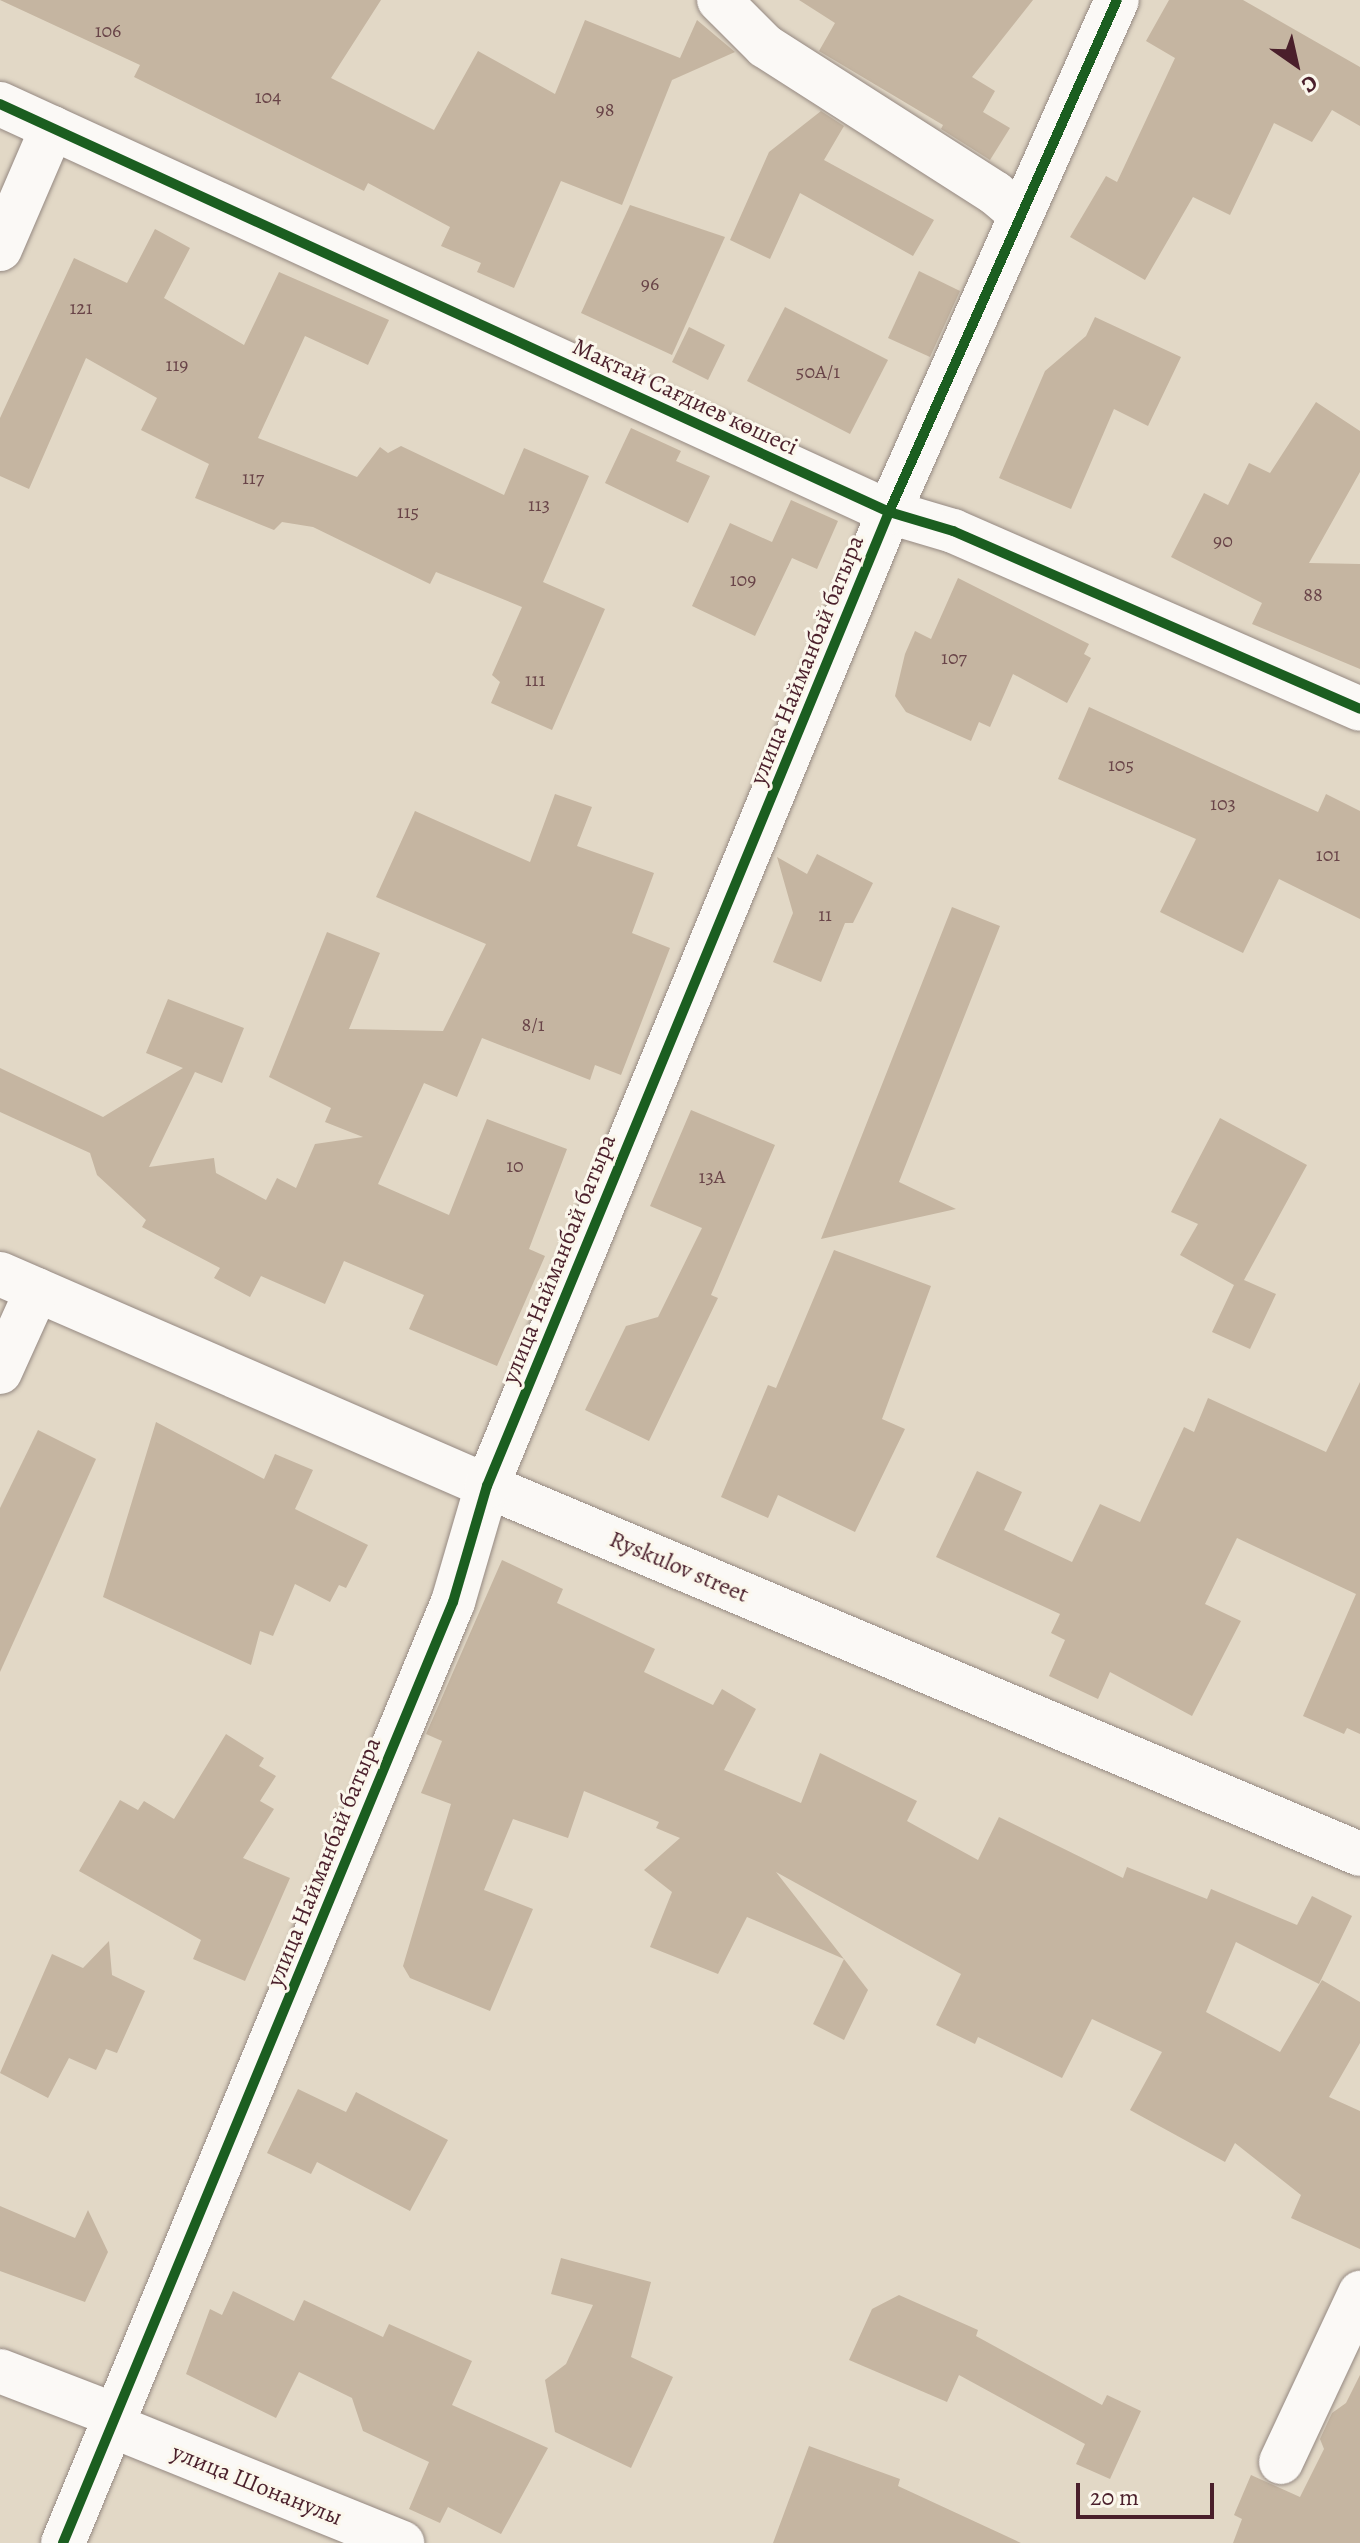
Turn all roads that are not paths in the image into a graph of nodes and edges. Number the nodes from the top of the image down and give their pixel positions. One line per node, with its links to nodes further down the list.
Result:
1 (719, 0): 5 (street)
2 (1117, 0): 5 (street, улица Найманбай батыра)
3 (0, 104): 4 (street, Мақтай Сағдиев көшесі)
4 (52, 128): 6 (street); 7 (street, Мақтай Сағдиев көшесі)
5 (1021, 215): 7 (street, улица Найманбай батыра)
6 (0, 249)
7 (889, 512): 8 (street, Мақтай Сағдиев көшесі); 11 (street, улица Найманбай батыра)
8 (1360, 709)
9 (19, 1282): 10 (street); 11 (street, Ryskulov street)
10 (0, 1372)
11 (487, 1486): 12 (street, Ryskulov street); 15 (street, улица Найманбай батыра)
12 (1360, 1854)
13 (1360, 2293): 16 (street)
14 (0, 2371): 15 (street, улица Шонанулы)
15 (115, 2421): 17 (street, улица Найманбай батыра); 18 (street, улица Шонанулы)
16 (1281, 2462)
17 (63, 2543)
18 (402, 2543)

